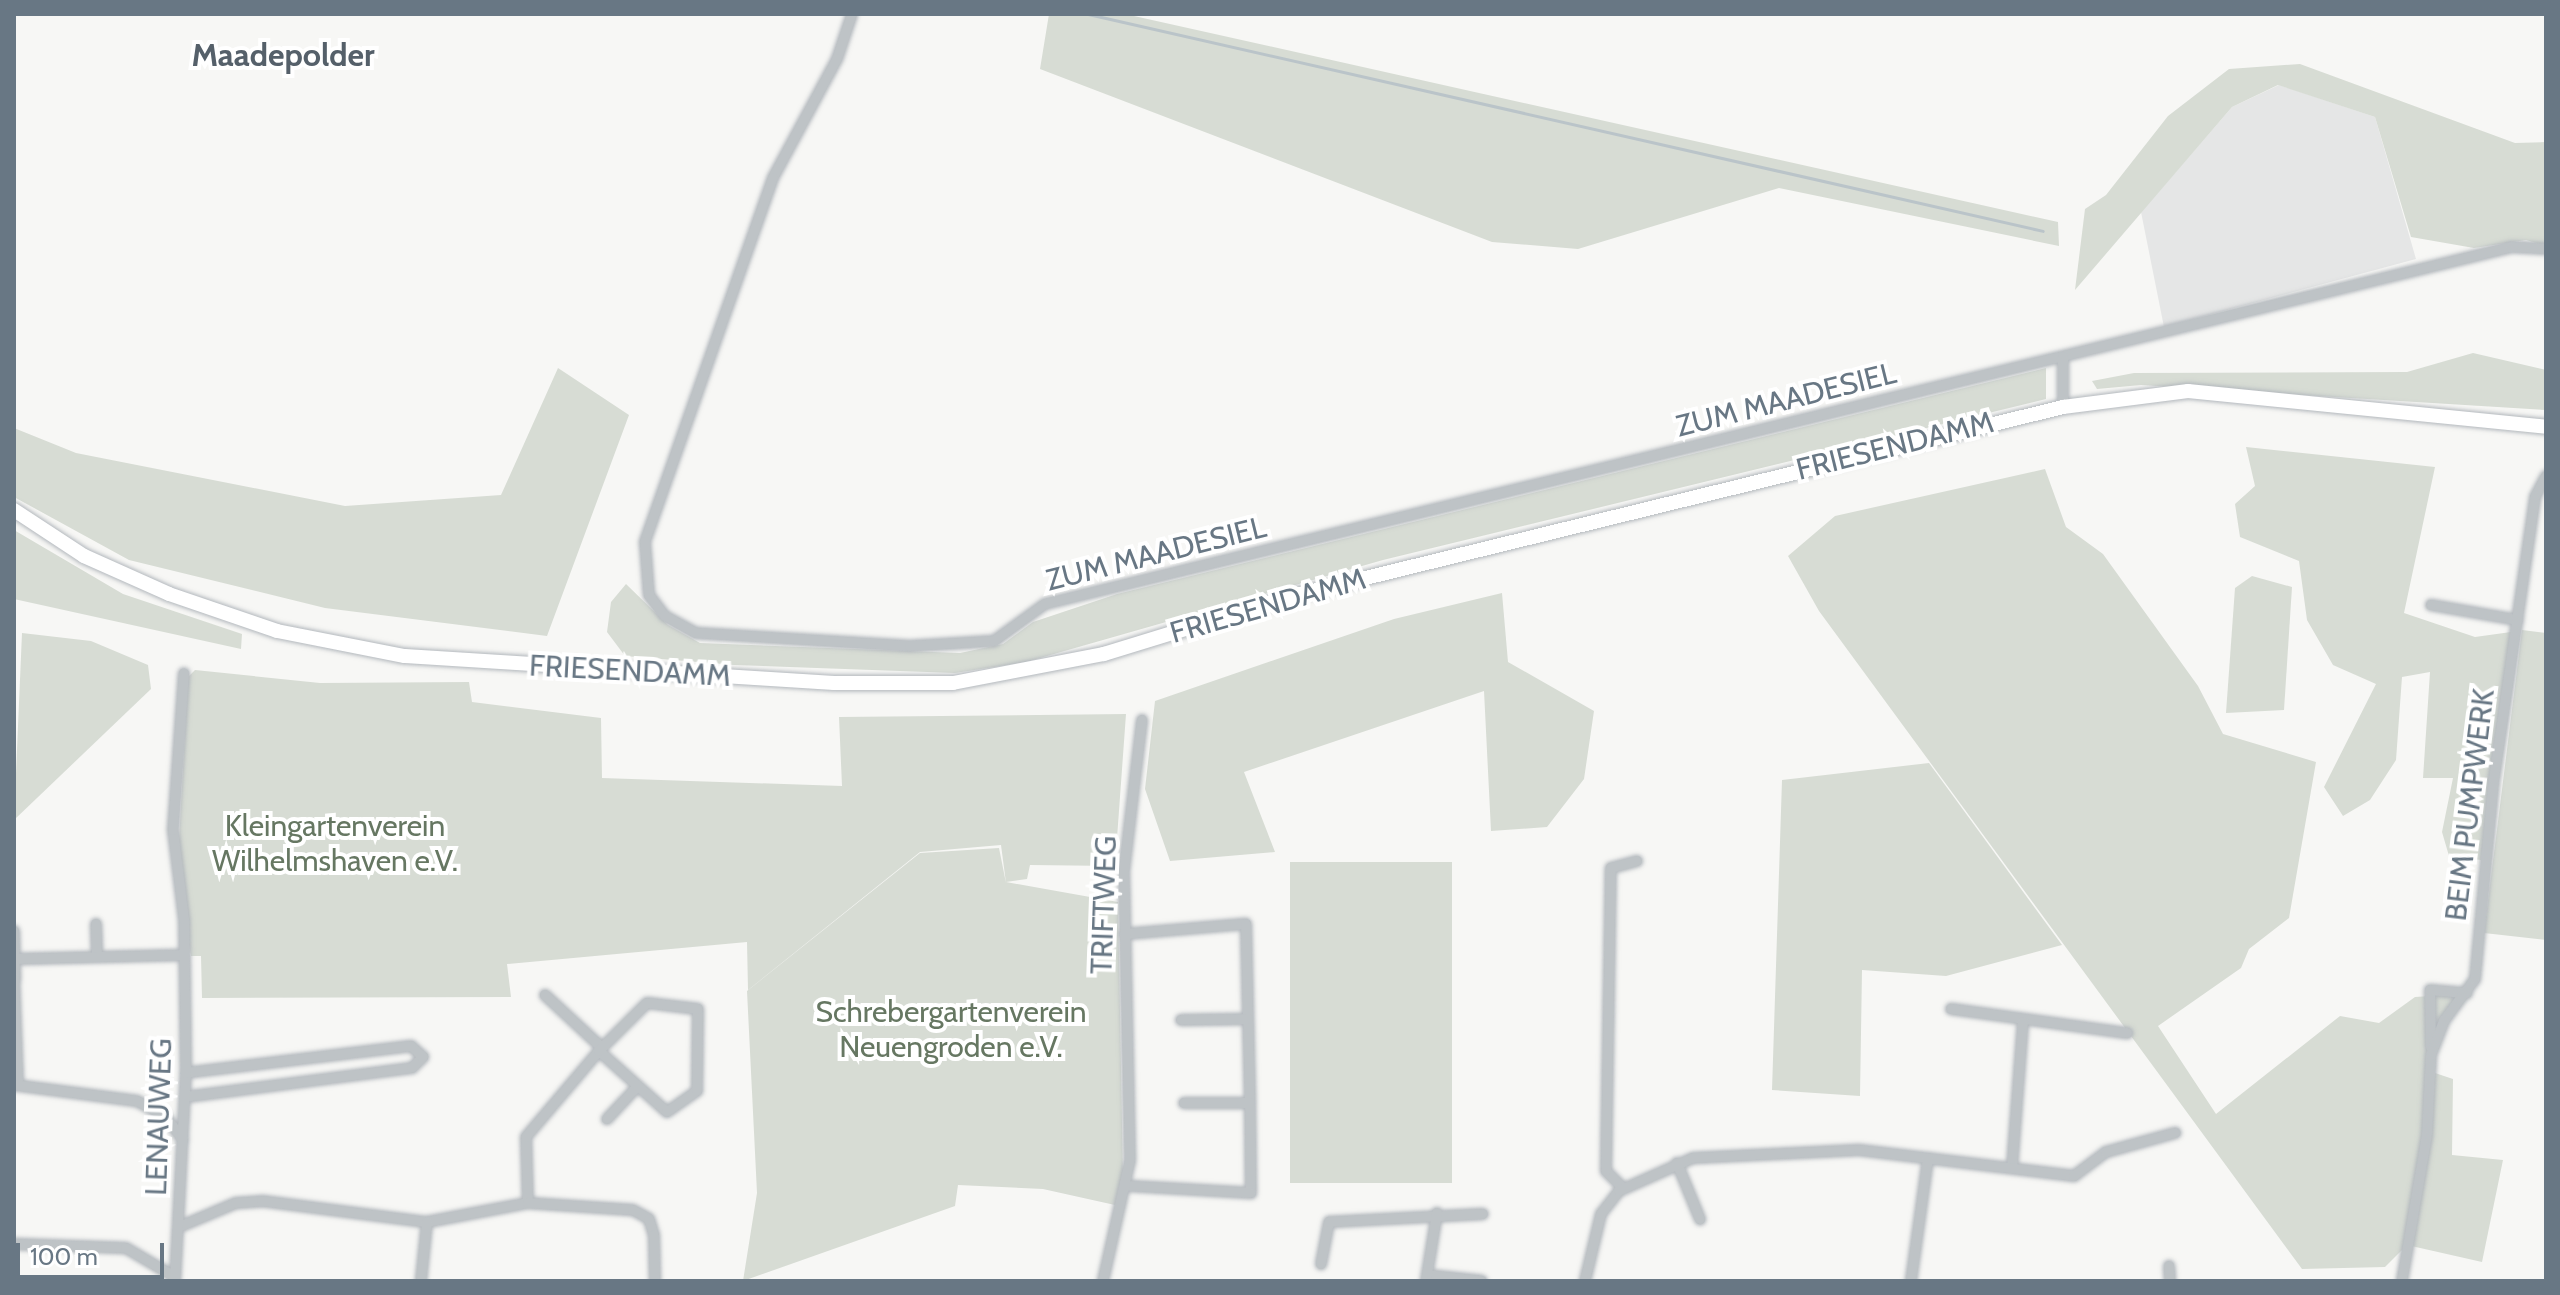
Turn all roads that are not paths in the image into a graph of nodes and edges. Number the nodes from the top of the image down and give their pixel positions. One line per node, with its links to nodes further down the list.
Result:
1 (852, 14): 3 (street, ZUM MAADESIEL)
2 (2546, 249): 3 (street, ZUM MAADESIEL)
3 (2063, 357): 4 (street)
4 (2063, 407): 5 (main road, FRIESENDAMM); 7 (main road, FRIESENDAMM)
5 (2542, 426)
6 (2546, 476): 9 (street, BEIM PUMPWERK)
7 (14, 510)
8 (2431, 605): 9 (street)
9 (2518, 620): 20 (street, BEIM PUMPWERK)
10 (184, 673): 16 (street, LENAUWEG)
11 (1142, 720): 15 (street, TRIFTWEG)
12 (1637, 861): 43 (street)
13 (96, 924): 17 (street)
14 (14, 931): 18 (street)
15 (1124, 934): 23 (street); 42 (street, TRIFTWEG)
16 (184, 955): 17 (street); 29 (street, LENAUWEG)
17 (97, 957): 18 (street)
18 (16, 959): 19 (street)
19 (14, 980): 30 (street)
20 (2467, 993): 28 (street, BEIM PUMPWERK); 28 (street, BEIM PUMPWERK)
21 (545, 995): 27 (street)
22 (1951, 1009): 25 (street)
23 (1248, 1019): 24 (street); 34 (street)
24 (1181, 1020)
25 (2023, 1022): 26 (street); 41 (street)
26 (2127, 1033)
27 (600, 1048): 31 (street); 31 (street); 44 (street)
28 (2431, 1055): 62 (street, BEIM PUMPWERK)
29 (186, 1073): 32 (street, LENAUWEG); 32 (street)
30 (16, 1085): 35 (street)
31 (638, 1086): 36 (street)
32 (185, 1102): 35 (street); 38 (street, LENAUWEG)
33 (1184, 1103): 34 (street)
34 (1250, 1103): 42 (street)
35 (153, 1109): 38 (street)
36 (607, 1119)
37 (2175, 1133): 41 (street)
38 (184, 1142): 49 (street, LENAUWEG)
39 (1928, 1158): 40 (street); 41 (street); 60 (street)
40 (1677, 1163): 43 (street); 47 (street)
41 (2012, 1168)
42 (1128, 1186): 57 (street, TRIFTWEG)
43 (1623, 1188): 59 (street)
44 (528, 1203): 48 (street); 56 (street)
45 (1437, 1213): 46 (street); 51 (street); 53 (street)
46 (1483, 1214)
47 (1700, 1219)
48 (427, 1222): 49 (street); 55 (street)
49 (179, 1227): 54 (street, LENAUWEG)
50 (14, 1244): 54 (street)
51 (1321, 1264)
52 (2169, 1266): 61 (street)
53 (1427, 1278): 58 (street)
54 (175, 1279)
55 (421, 1281)
56 (655, 1281)
57 (1103, 1281)
58 (1482, 1281)
59 (1585, 1281)
60 (1911, 1281)
61 (2170, 1281)
62 (2402, 1281)

